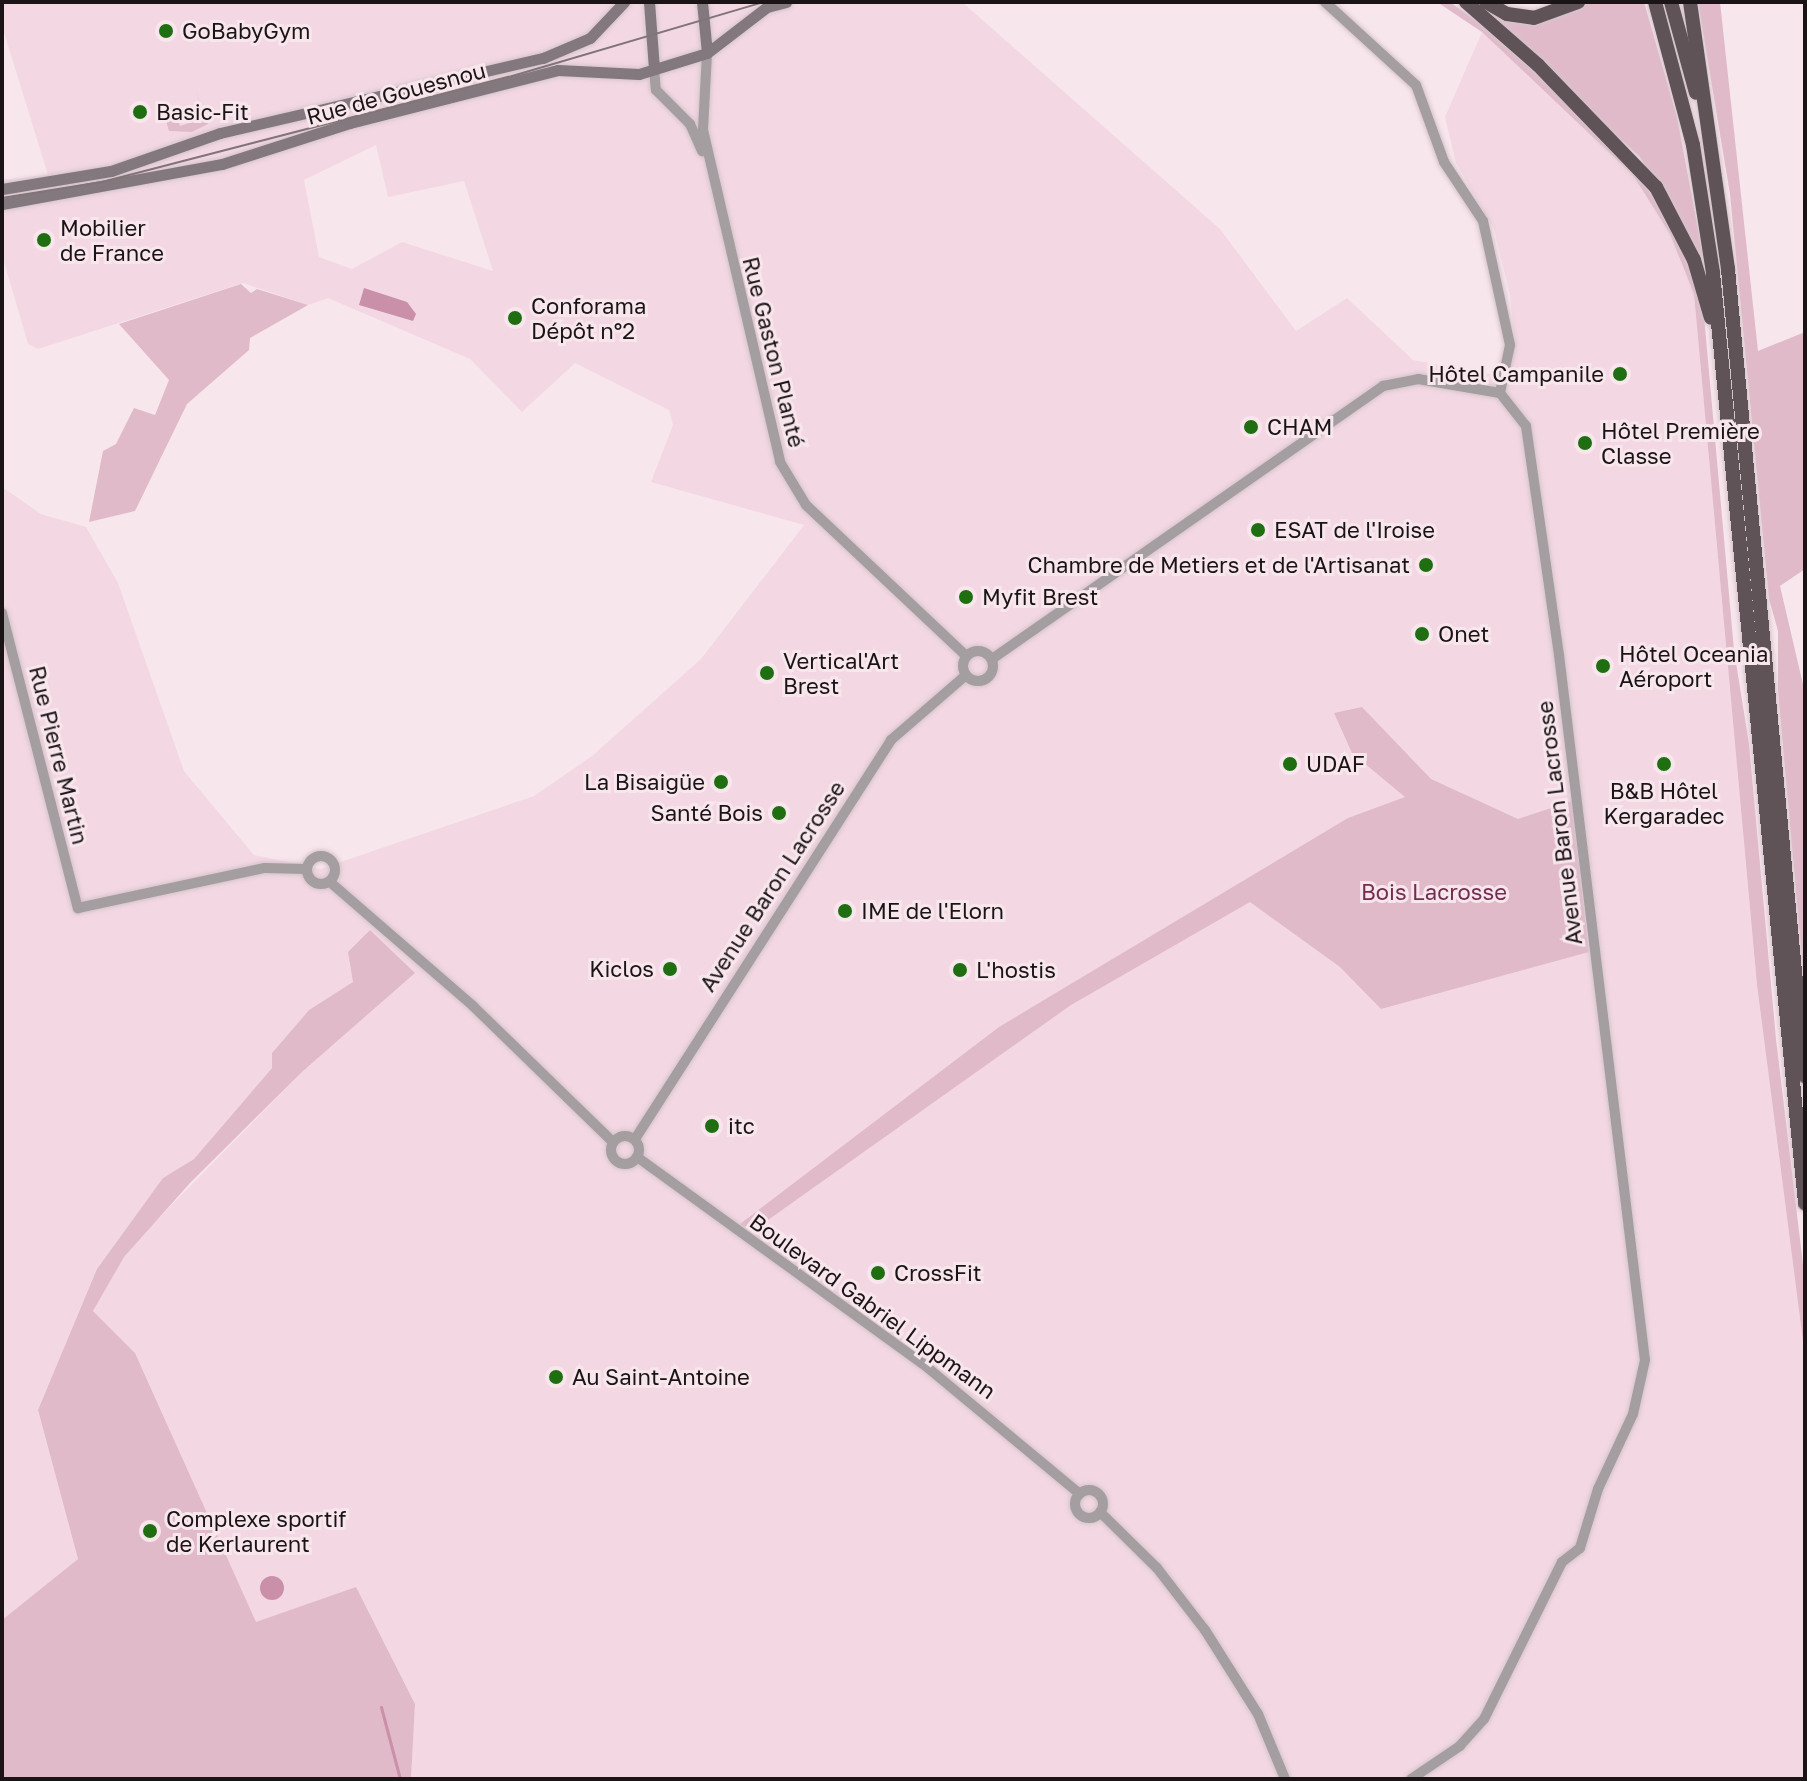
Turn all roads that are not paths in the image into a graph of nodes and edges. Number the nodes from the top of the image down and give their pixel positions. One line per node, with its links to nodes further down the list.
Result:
1 (625, 2): 16 (main road, Rue de Gouesnou)
2 (649, 2): 13 (main road)
3 (702, 2): 12 (main road, Rue Gaston Planté)
4 (786, 2): 12 (main road, Rue de Gouesnou)
5 (1325, 2): 19 (street)
6 (1466, 2): 18 (highway)
7 (1486, 2): 8 (highway)
8 (1578, 2)
9 (1655, 2): 18 (highway)
10 (1671, 2): 14 (highway)
11 (1690, 2): 14 (highway)
12 (707, 53): 13 (main road, Rue de Gouesnou); 15 (street, Rue Gaston Planté)
13 (654, 69): 15 (street, Rue Gaston Planté); 17 (main road, Rue de Gouesnou)
14 (1713, 155): 26 (highway)
15 (711, 175): 21 (street, Rue Gaston Planté)
16 (2, 189)
17 (2, 204)
18 (1723, 365): 30 (highway)
19 (1500, 393): 22 (street); 34 (street, Avenue Baron Lacrosse)
20 (2, 613): 24 (street, Rue Pierre Martin)
21 (966, 656): 22 (street); 23 (street)
22 (992, 659): 23 (street)
23 (966, 675): 27 (street, Avenue Baron Lacrosse)
24 (306, 869): 25 (street); 25 (street)
25 (330, 882): 28 (street)
26 (1805, 1076)
27 (635, 1139): 28 (street); 29 (street)
28 (613, 1142): 29 (street)
29 (637, 1157): 31 (street, Boulevard Gabriel Lippmann)
30 (1805, 1203)
31 (1080, 1494): 32 (street); 32 (street)
32 (1100, 1512): 33 (street)
33 (1285, 1779)
34 (1411, 1779)

